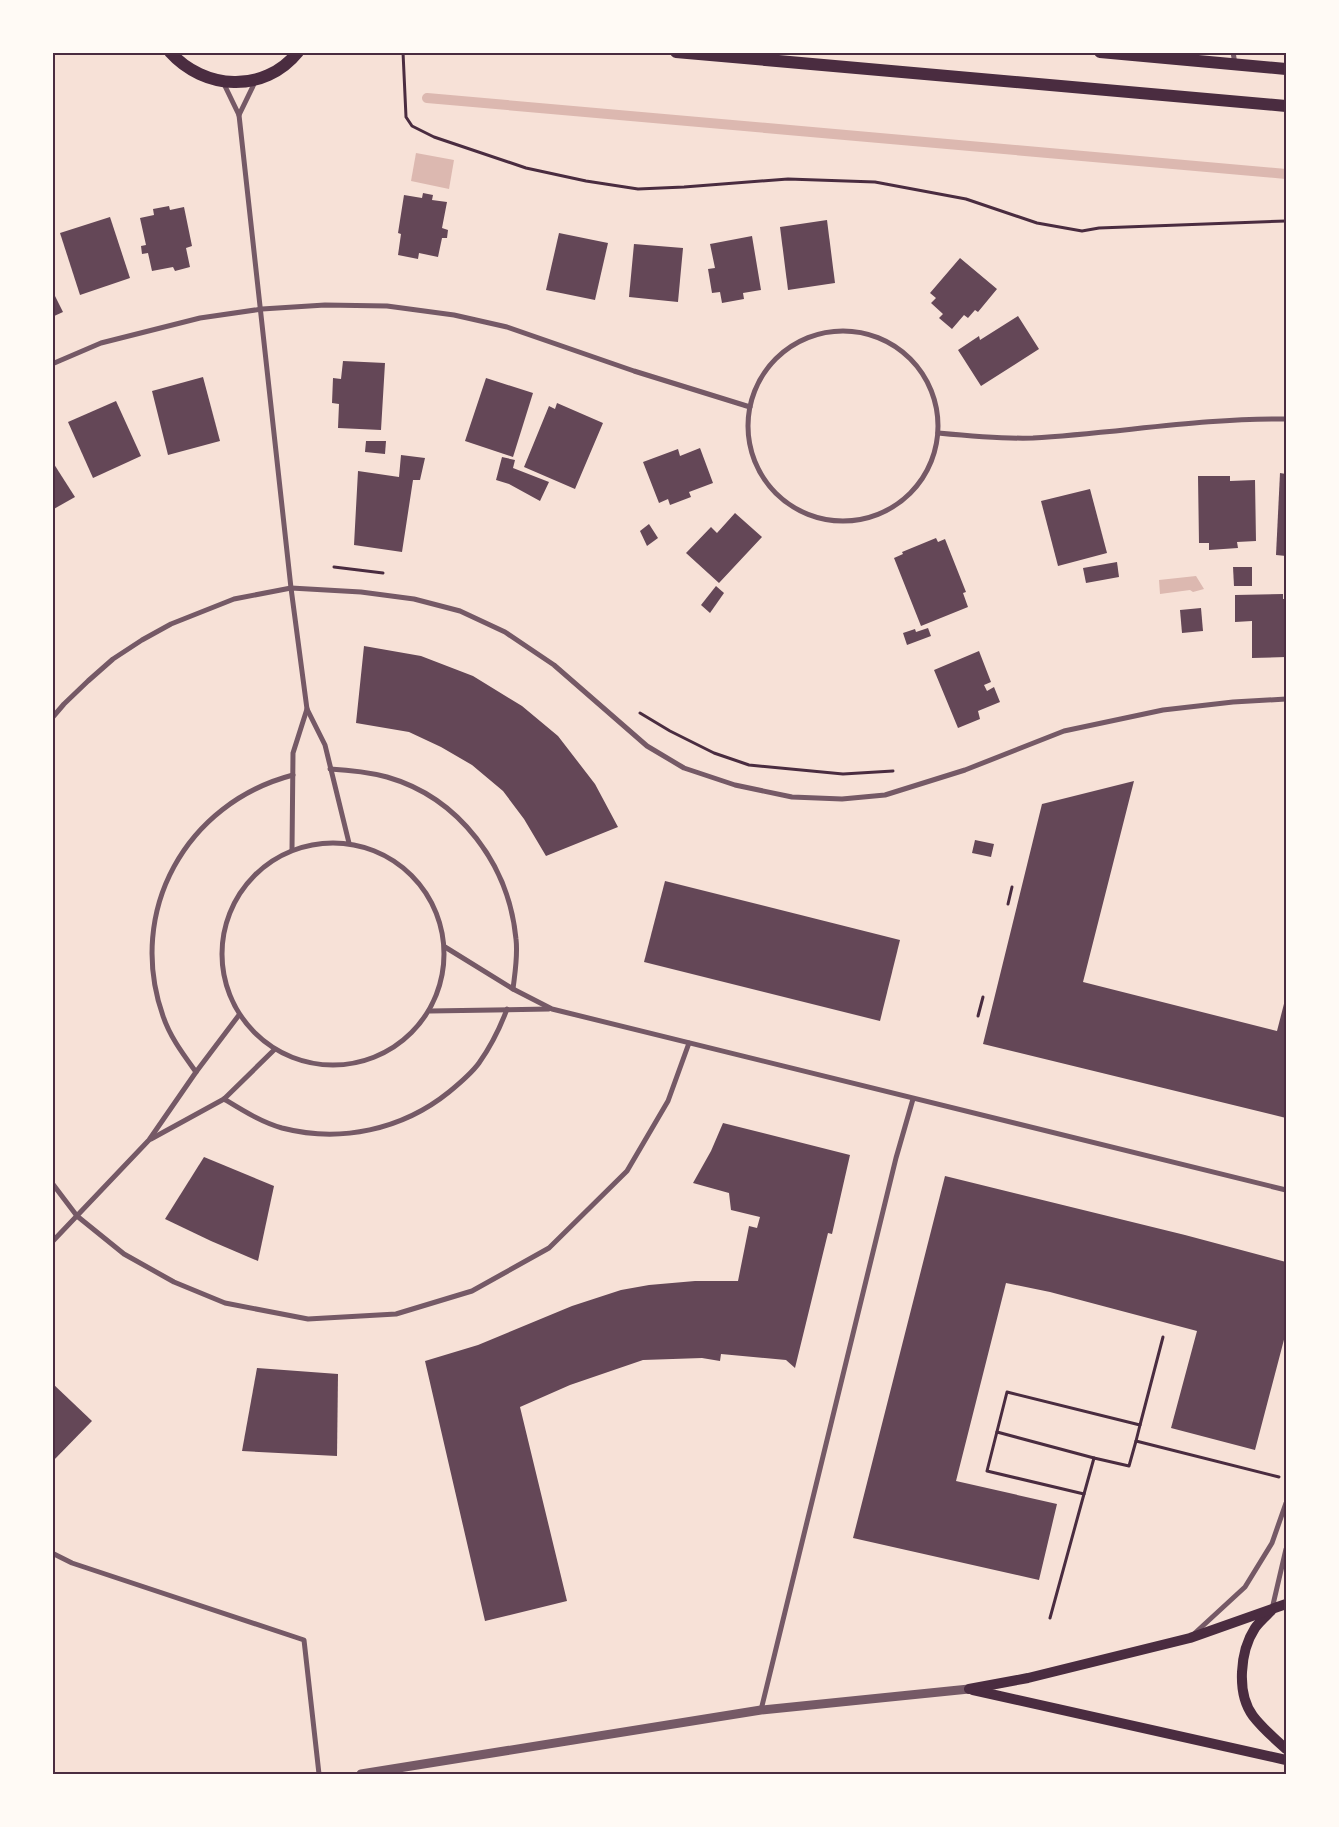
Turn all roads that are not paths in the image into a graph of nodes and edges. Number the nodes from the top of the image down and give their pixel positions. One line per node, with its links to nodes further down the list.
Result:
1 (170, 52): 9 (main road)
2 (303, 52): 5 (main road)
3 (676, 52): 10 (main road)
4 (1100, 52): 6 (main road)
5 (295, 57): 8 (main road)
6 (1234, 58): 7 (main road)
7 (1286, 69)
8 (255, 80): 9 (main road); 11 (street)
9 (223, 82): 11 (street)
10 (1286, 106)
11 (239, 116): 12 (street)
12 (262, 309): 13 (street); 14 (street); 17 (street)
13 (52, 364)
14 (750, 407): 16 (street); 16 (street)
15 (1286, 419): 16 (street)
16 (938, 433)
17 (291, 588): 18 (street); 19 (street); 20 (street)
18 (1286, 699)
19 (307, 709): 21 (street); 22 (street)
20 (52, 718)
21 (330, 769): 23 (street); 26 (street)
22 (293, 774): 24 (street); 33 (street)
23 (349, 843): 24 (street); 25 (street)
24 (292, 850): 30 (street)
25 (445, 947): 26 (street); 29 (street)
26 (513, 989): 28 (street)
27 (507, 1009): 28 (street); 29 (street); 34 (street)
28 (552, 1009): 31 (street)
29 (430, 1011): 32 (street)
30 (239, 1015): 32 (street); 33 (street)
31 (689, 1043): 35 (street); 39 (street)
32 (274, 1050): 34 (street)
33 (196, 1072): 36 (street)
34 (224, 1098): 36 (street)
35 (913, 1099): 38 (street); 48 (street)
36 (148, 1140): 39 (street)
37 (52, 1183): 39 (street)
38 (1286, 1190)
39 (77, 1216): 40 (street)
40 (52, 1242)
41 (1286, 1504): 46 (street)
42 (1286, 1549): 45 (street)
43 (52, 1553): 51 (street)
44 (1286, 1604): 45 (main road)
45 (1271, 1610): 46 (main road); 49 (main road)
46 (1190, 1638): 47 (main road)
47 (970, 1689): 48 (street); 50 (main road)
48 (760, 1710): 52 (street)
49 (1286, 1748)
50 (1286, 1760)
51 (319, 1774)
52 (361, 1774)

